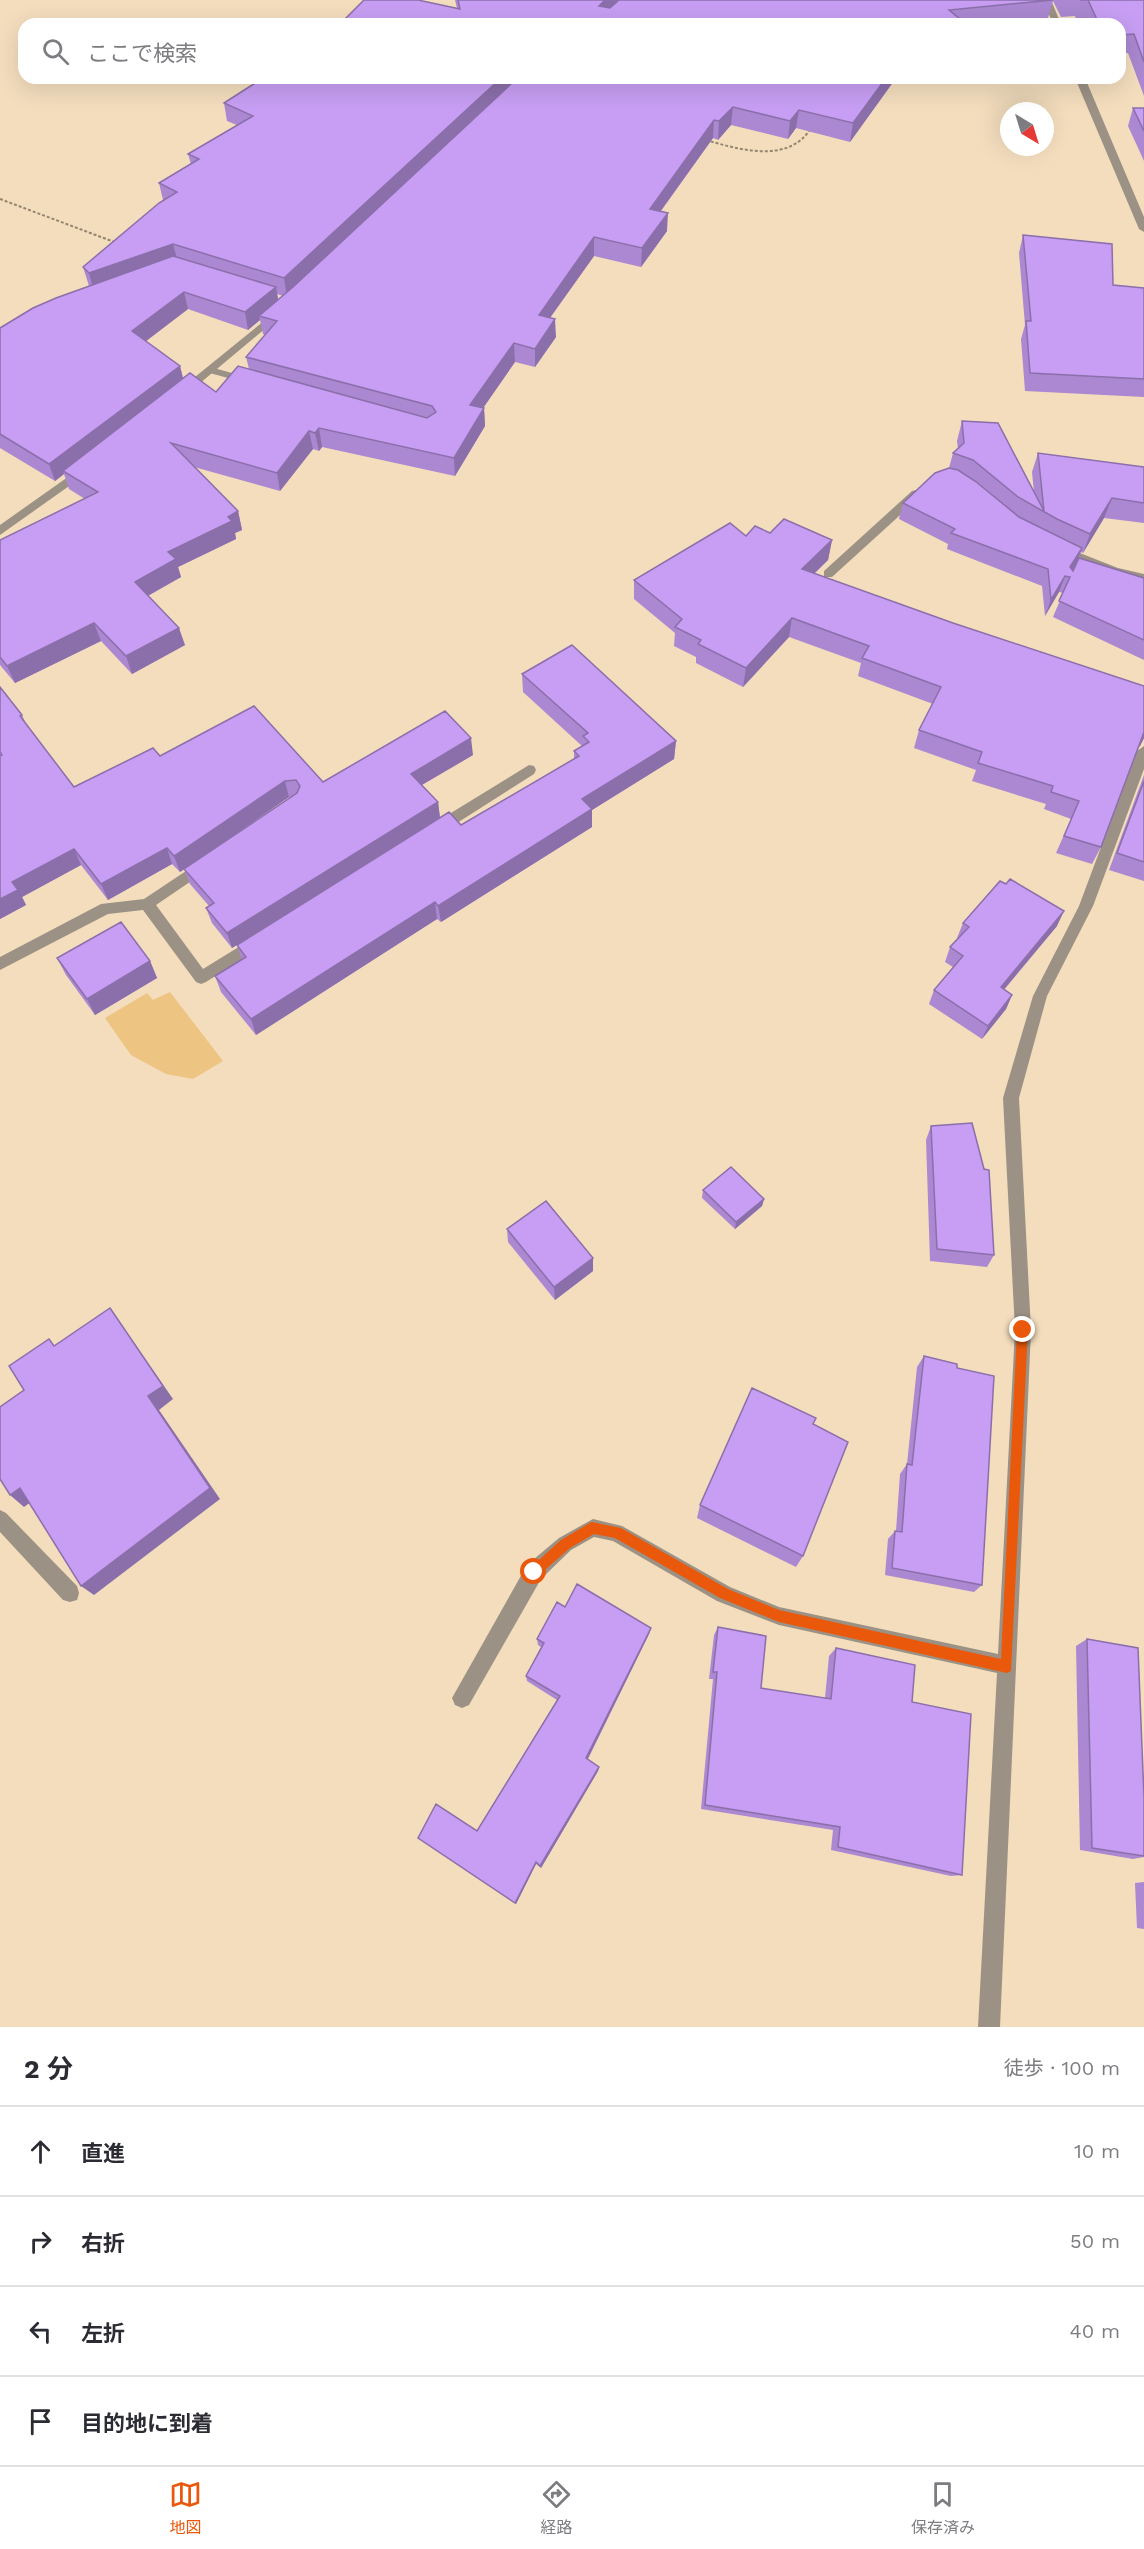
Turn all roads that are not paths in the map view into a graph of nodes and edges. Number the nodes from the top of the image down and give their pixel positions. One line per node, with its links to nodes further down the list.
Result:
1 (1047, 0): 2 (street)
2 (1054, 18)
3 (1083, 84): 4 (street)
4 (1144, 229)
5 (282, 309): 6 (street)
6 (210, 370): 7 (street); 8 (street)
7 (267, 386)
8 (171, 402)
9 (90, 464): 11 (street)
10 (926, 484): 13 (street)
11 (0, 531)
12 (1052, 545): 14 (street)
13 (828, 574)
14 (1144, 578)
15 (1144, 752): 24 (street)
16 (529, 770): 17 (street)
17 (430, 833)
18 (216, 856): 19 (street)
19 (147, 904): 20 (street); 21 (street)
20 (271, 934)
21 (0, 964)
22 (0, 1520): 23 (street)
23 (70, 1593)
24 (1007, 1666): 25 (street); 26 (street)
25 (462, 1698)
26 (989, 2027)

